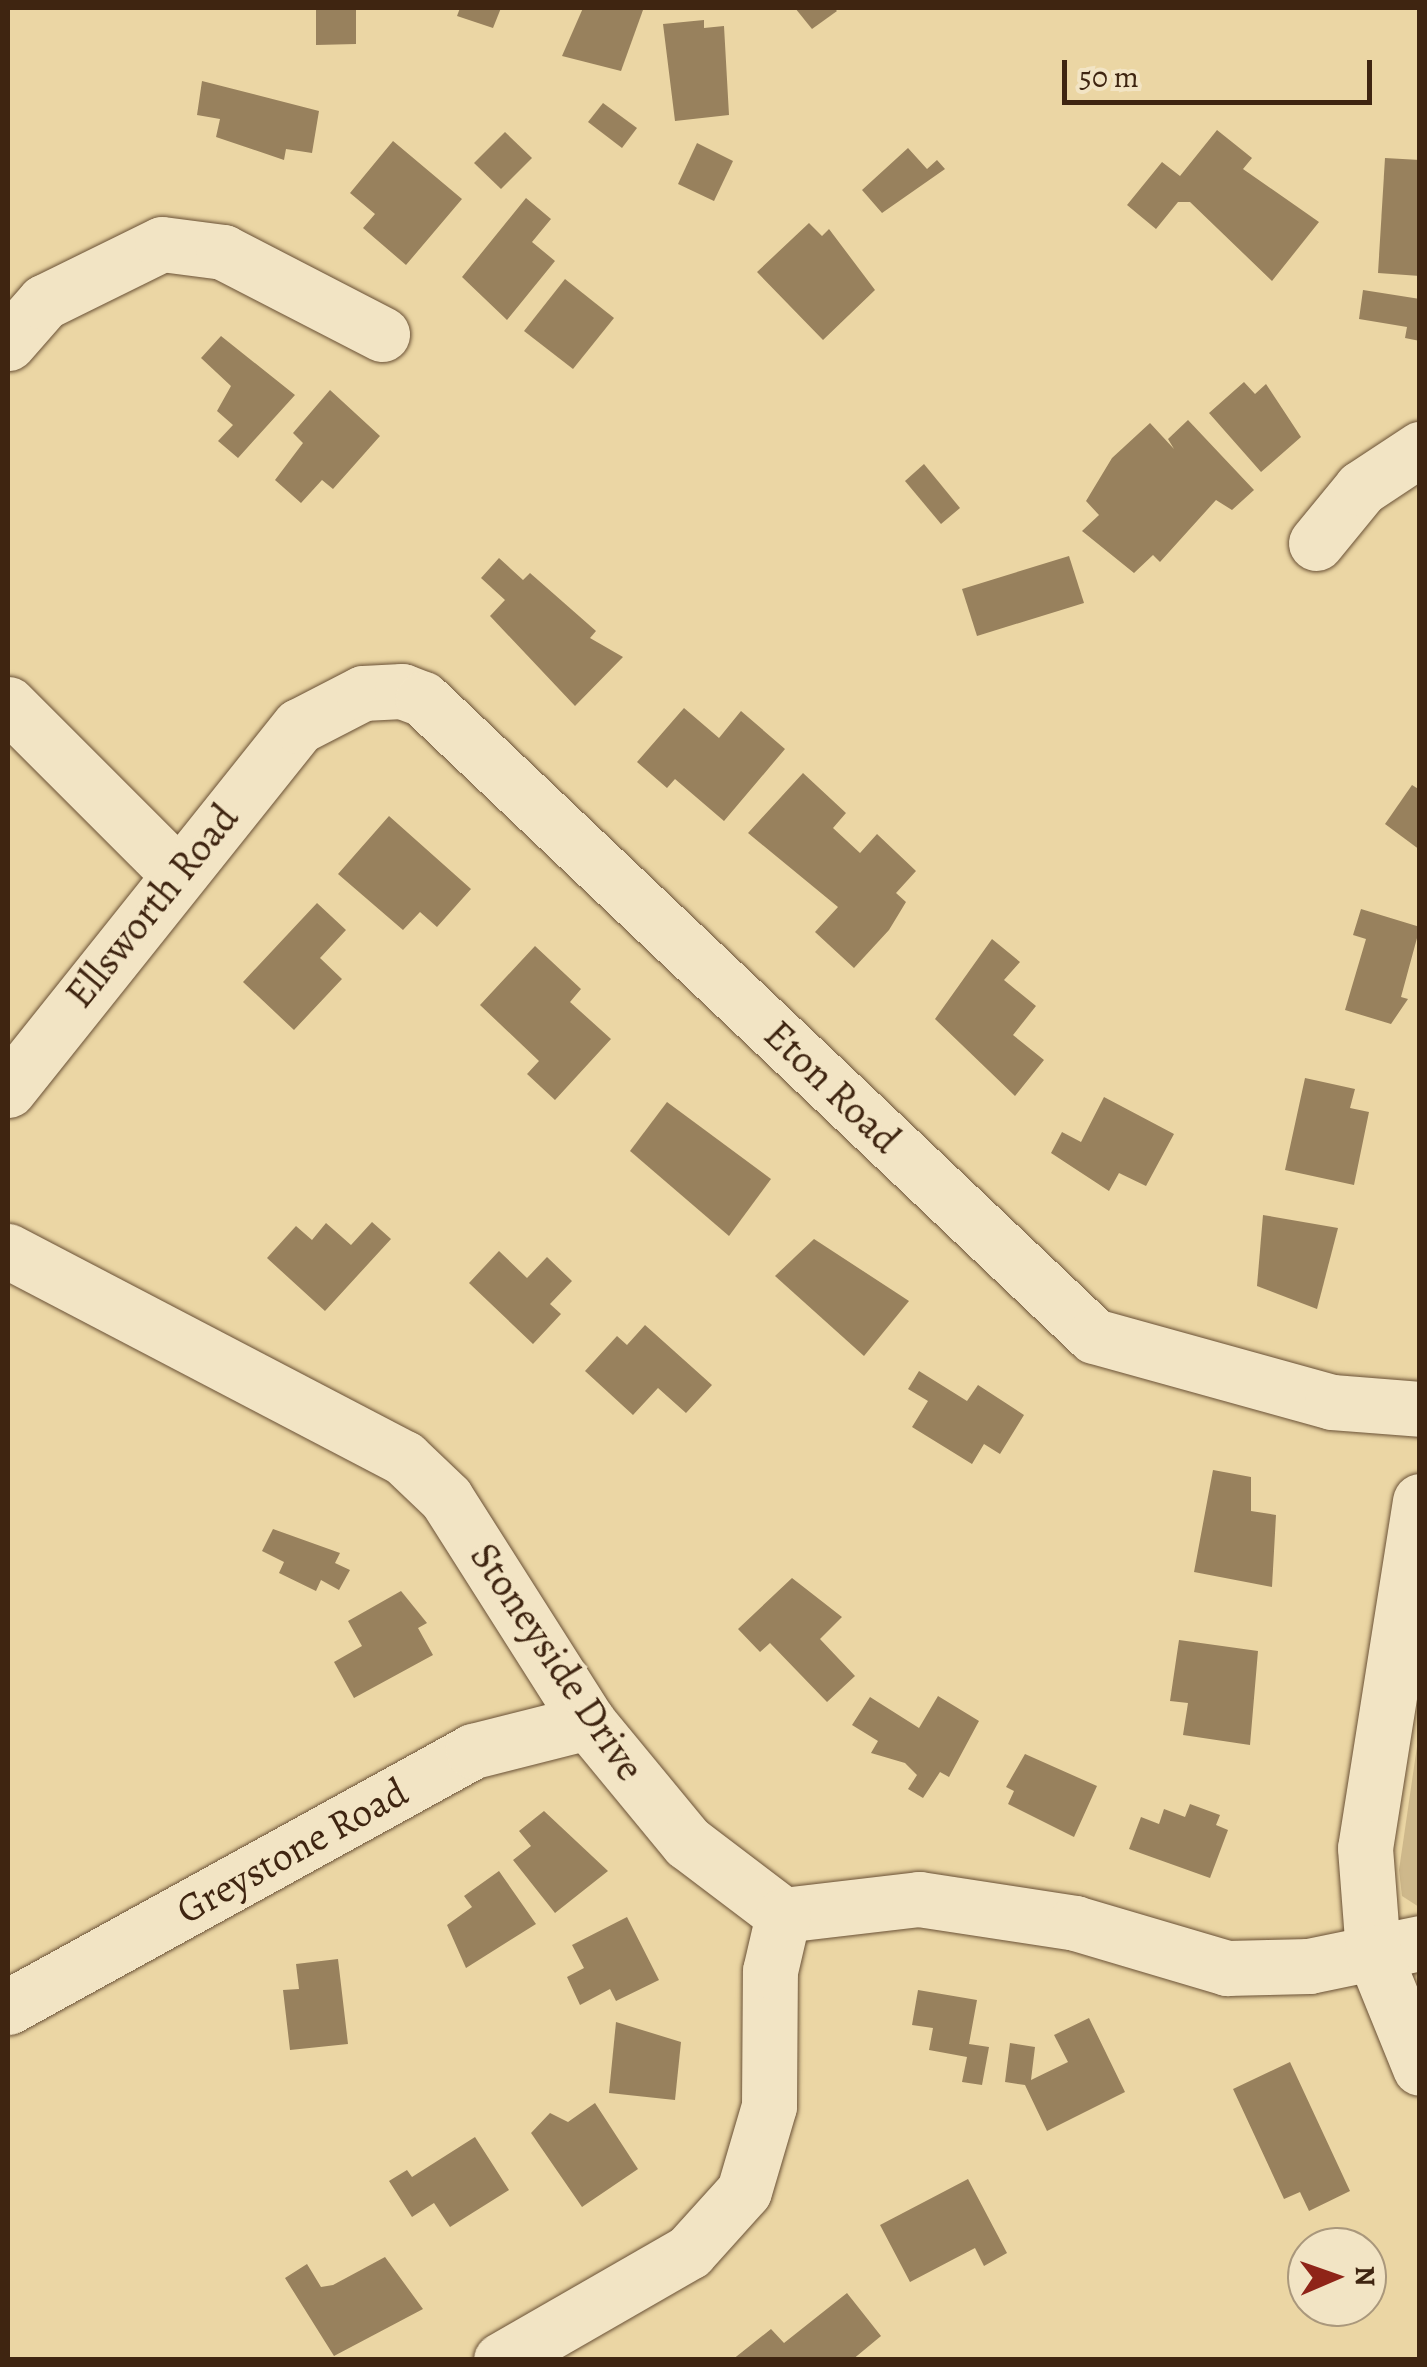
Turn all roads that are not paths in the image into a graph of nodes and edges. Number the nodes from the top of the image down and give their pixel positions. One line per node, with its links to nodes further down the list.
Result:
1 (382, 334): 2 (street)
2 (8, 343)
3 (1420, 449): 4 (street)
4 (1316, 543)
5 (8, 704): 7 (street)
6 (299, 726): 7 (street, Ellsworth Road); 10 (street, Eton Road)
7 (175, 872): 8 (street, Ellsworth Road)
8 (8, 1090)
9 (8, 1251): 13 (street, Stoneyside Drive)
10 (1420, 1409)
11 (1420, 1501): 12 (street)
12 (1412, 1615): 15 (street)
13 (588, 1722): 14 (street, Stoneyside Drive); 16 (street, Greystone Road)
14 (783, 1915): 15 (street); 18 (street)
15 (1396, 1948): 17 (street)
16 (8, 2007)
17 (1420, 2068)
18 (501, 2360)

